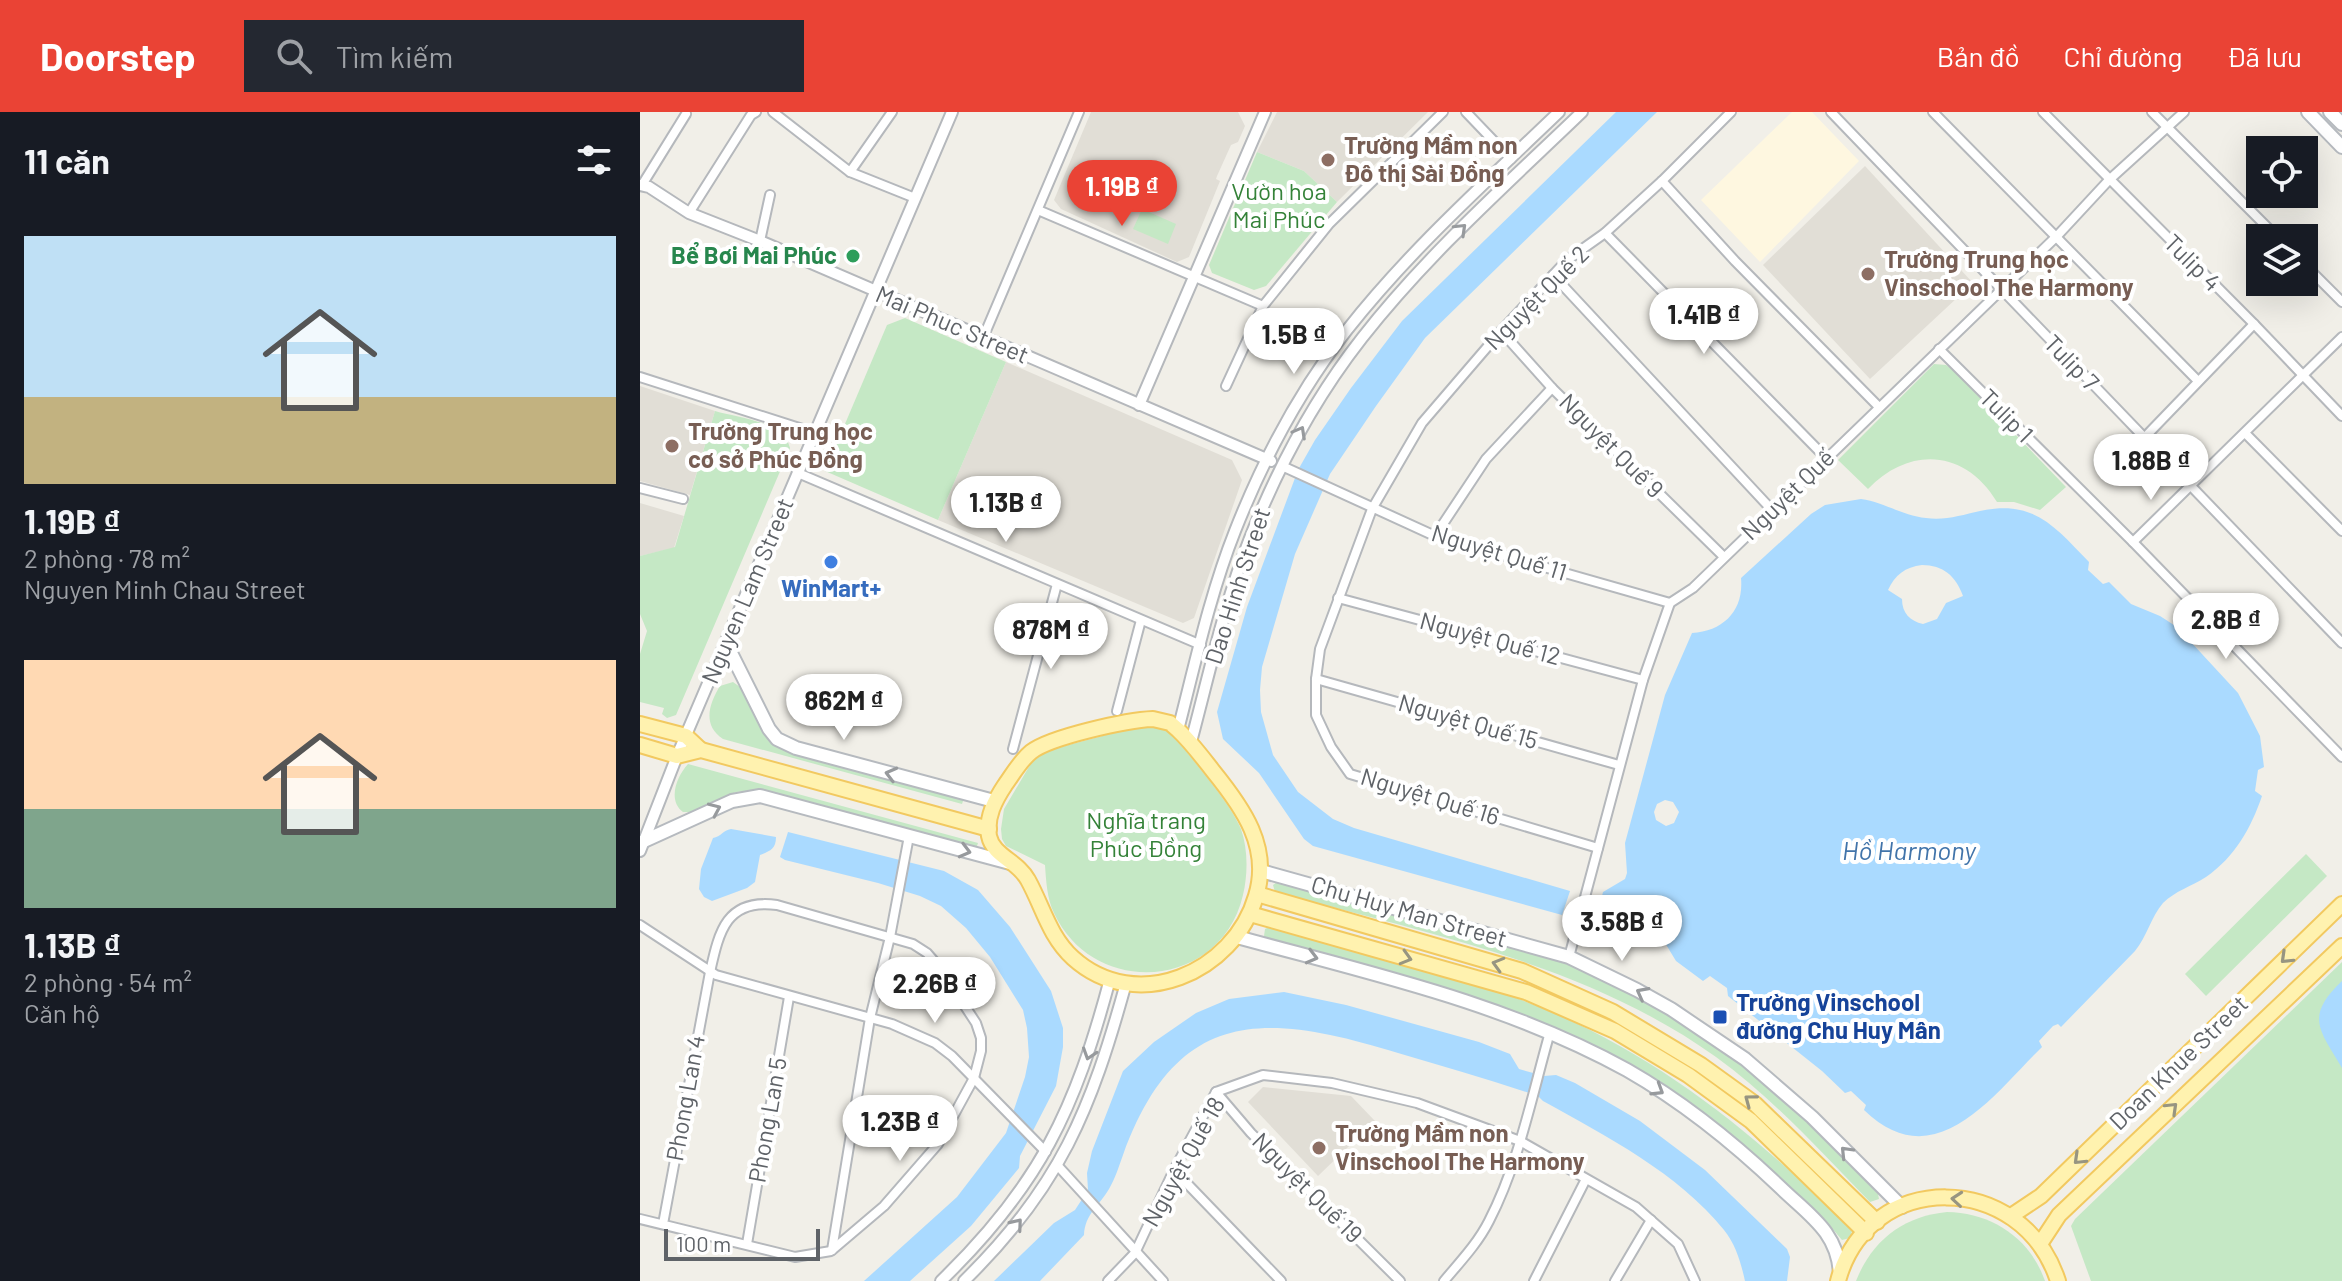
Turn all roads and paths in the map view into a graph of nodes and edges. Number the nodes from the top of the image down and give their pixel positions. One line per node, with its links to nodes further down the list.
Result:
1 (756, 112): 31 (street)
2 (892, 112): 24 (street)
3 (952, 112): 29 (street, Nguyen Lam Street)
4 (1079, 112): 30 (street)
5 (1265, 112): 37 (street)
6 (1443, 112): 42 (street)
7 (1466, 112): 23 (street)
8 (1559, 112): 23 (street, Dao Hinh Street)
9 (1582, 112): 61 (street, Dao Hinh Street, one-way to 9)
10 (1731, 112): 26 (street, Nguyệt Quế 2)
11 (1831, 112): 39 (street, Tulip 7)
12 (1933, 112): 34 (street)
13 (2043, 112): 25 (street, Tulip 4)
14 (2152, 112): 21 (street)
15 (2184, 112): 21 (street, Nguyệt Quế)
16 (2308, 112): 22 (main road)
17 (2330, 112): 20 (main road)
18 (776, 113): 24 (street)
19 (686, 114): 27 (street)
20 (2342, 124)
21 (2167, 128): 25 (street, Nguyệt Quế); 32 (street)
22 (2342, 147)
23 (1511, 159): 60 (street, Dao Hinh Street)
24 (850, 172): 29 (street)
25 (2109, 180): 34 (street, Nguyệt Quế); 43 (street, Tulip 4)
26 (1662, 181): 33 (street, Nguyệt Quế 2); 54 (street)
27 (641, 185): 31 (street, Mai Phuc Street)
28 (770, 195): 35 (street)
29 (915, 198): 40 (street, Nguyen Lam Street)
30 (1038, 210): 37 (street); 46 (street)
31 (689, 213): 35 (street, Mai Phuc Street)
32 (2264, 224)
33 (1605, 233): 36 (street, Nguyệt Quế 2); 59 (street)
34 (2057, 236): 39 (street, Nguyệt Quế); 50 (street)
35 (760, 241): 40 (street, Mai Phuc Street)
36 (1553, 275): 44 (street, Nguyệt Quế 2); 67 (street)
37 (1194, 276): 42 (street); 53 (street)
38 (2318, 278): 41 (street)
39 (2001, 289): 47 (street, Nguyệt Quế); 58 (street, Tulip 7)
40 (875, 292): 46 (street, Mai Phuc Street); 56 (street, Nguyen Lam Street)
41 (2342, 302)
42 (1263, 306): 51 (street)
43 (2254, 324): 48 (street, Tulip 4); 50 (street)
44 (1501, 331): 52 (street, Nguyệt Quế 9); 66 (street, Nguyệt Quế 2)
45 (2342, 337): 48 (street)
46 (983, 338): 53 (street, Mai Phuc Street)
47 (1939, 349): 54 (street, Nguyệt Quế); 70 (street, Tulip 1)
48 (2303, 375): 55 (street, Tulip 4); 57 (street)
49 (640, 377): 56 (street)
50 (2198, 381): 58 (street)
51 (1226, 386)
52 (1552, 388): 69 (street); 71 (street, Nguyệt Quế 9)
53 (1139, 405): 60 (street, Mai Phuc Street)
54 (1879, 407): 59 (street, Nguyệt Quế)
55 (2342, 416)
56 (815, 433): 62 (street, Nguyen Lam Street)
57 (2245, 433): 63 (street); 68 (street)
58 (2144, 438): 63 (street, Tulip 7)
59 (1826, 458): 67 (street, Nguyệt Quế)
60 (1267, 460): 61 (street, Mai Phuc Street); 78 (street, Dao Hinh Street)
61 (1287, 468): 66 (street, Nguyệt Quế 11); 85 (street, Dao Hinh Street)
62 (798, 473): 72 (street); 76 (street, Nguyen Lam Street)
63 (2191, 486): 70 (street); 77 (street, Tulip 7)
64 (640, 488): 65 (street)
65 (683, 499)
66 (1372, 509): 69 (street, Nguyệt Quế 11); 73 (street, Nguyệt Quế 16)
67 (1772, 510): 71 (street, Nguyệt Quế)
68 (2342, 531)
69 (1435, 536): 74 (street, Nguyệt Quế 11)
70 (2133, 542): 90 (street, Tulip 1)
71 (1724, 557): 74 (street, Nguyệt Quế)
72 (1057, 584): 75 (street); 87 (street)
73 (1338, 598): 79 (street, Nguyệt Quế 16); 80 (street, Nguyệt Quế 12)
74 (1670, 603): 80 (street)
75 (1141, 620): 78 (street); 81 (street)
76 (726, 643): 84 (street, Nguyen Lam Street); 92 (main road, one-way to 76)
77 (2342, 643)
78 (1201, 645): 83 (street, Dao Hinh Street)
79 (1316, 679): 91 (street, Nguyệt Quế 15); 96 (street, Nguyệt Quế 16)
80 (1643, 680): 91 (street)
81 (1117, 711)
82 (640, 724): 84 (main road)
83 (1178, 730): 85 (main road); 92 (main road)
84 (686, 736): 88 (main road); 89 (street, Nguyen Lam Street)
85 (1191, 742): 98 (main road)
86 (640, 745): 89 (main road)
87 (1013, 749)
88 (701, 750): 89 (main road); 93 (main road)
89 (677, 756): 95 (street, Nguyen Lam Street)
90 (2342, 757)
91 (1619, 765): 96 (street)
92 (994, 801): 93 (main road)
93 (989, 829): 97 (main road)
94 (909, 836): 95 (main road, one-way to 94); 97 (main road, one-way to 97); 103 (street)
95 (642, 846)
96 (1598, 848): 106 (street)
97 (1018, 865): 108 (main road)
98 (1261, 871): 99 (main road); 106 (main road, Chu Huy Man Street)
99 (1257, 894): 101 (main road); 129 (main road, Chu Huy Man Street, one-way to 99)
100 (2342, 904): 125 (main road, Doan Khue Street, one-way to 125)
101 (1250, 914): 104 (main road); 129 (main road, Chu Huy Man Street, one-way to 129)
102 (640, 925): 107 (street)
103 (890, 937): 107 (street, Phong Lan 4); 111 (street); 113 (street, Phong Lan 4)
104 (1237, 937): 109 (main road); 112 (main road, one-way to 112)
105 (2342, 946): 131 (main road, Doan Khue Street, one-way to 105)
106 (1569, 957): 124 (main road, Chu Huy Man Street, one-way to 106)
107 (710, 972): 110 (street); 128 (street, Phong Lan 4)
108 (1110, 979): 109 (main road); 115 (street, one-way to 115)
109 (1126, 983): 116 (street)
110 (789, 997): 111 (street); 130 (street, Phong Lan 5)
111 (870, 1018): 113 (street); 132 (street)
112 (1550, 1032): 117 (street); 134 (main road, one-way to 134)
113 (974, 1078): 118 (street); 132 (street)
114 (1216, 1092): 117 (street, Nguyệt Quế 18); 120 (street, Nguyệt Quế 18); 140 (street, Nguyệt Quế 19)
115 (1068, 1110): 116 (street); 118 (street)
116 (1082, 1119): 119 (street)
117 (1520, 1141): 121 (street, Nguyệt Quế 18); 141 (street)
118 (1046, 1152): 122 (street)
119 (1058, 1166): 123 (street); 133 (street)
120 (1174, 1170): 133 (street, Nguyệt Quế 18); 139 (street)
121 (1586, 1179): 127 (street, Nguyệt Quế 18); 142 (street)
122 (1022, 1190): 123 (street); 135 (street)
123 (1036, 1199): 136 (street, one-way to 123)
124 (1902, 1207): 125 (main road, one-way to 124); 129 (main road)
125 (2011, 1216): 131 (main road)
126 (640, 1219): 128 (street)
127 (1651, 1220): 143 (street); 144 (street, Nguyệt Quế 18)
128 (663, 1224): 130 (street)
129 (1872, 1227): 134 (main road)
130 (747, 1244): 132 (street)
131 (2040, 1244): 145 (main road)
132 (831, 1251)
133 (1135, 1253): 137 (street, Nguyệt Quế 18); 138 (street)
134 (1839, 1278)
135 (941, 1281)
136 (964, 1281)
137 (1108, 1281)
138 (1163, 1281)
139 (1281, 1281)
140 (1400, 1281)
141 (1444, 1281)
142 (1534, 1281)
143 (1615, 1281)
144 (1695, 1281)
145 (2058, 1281)

